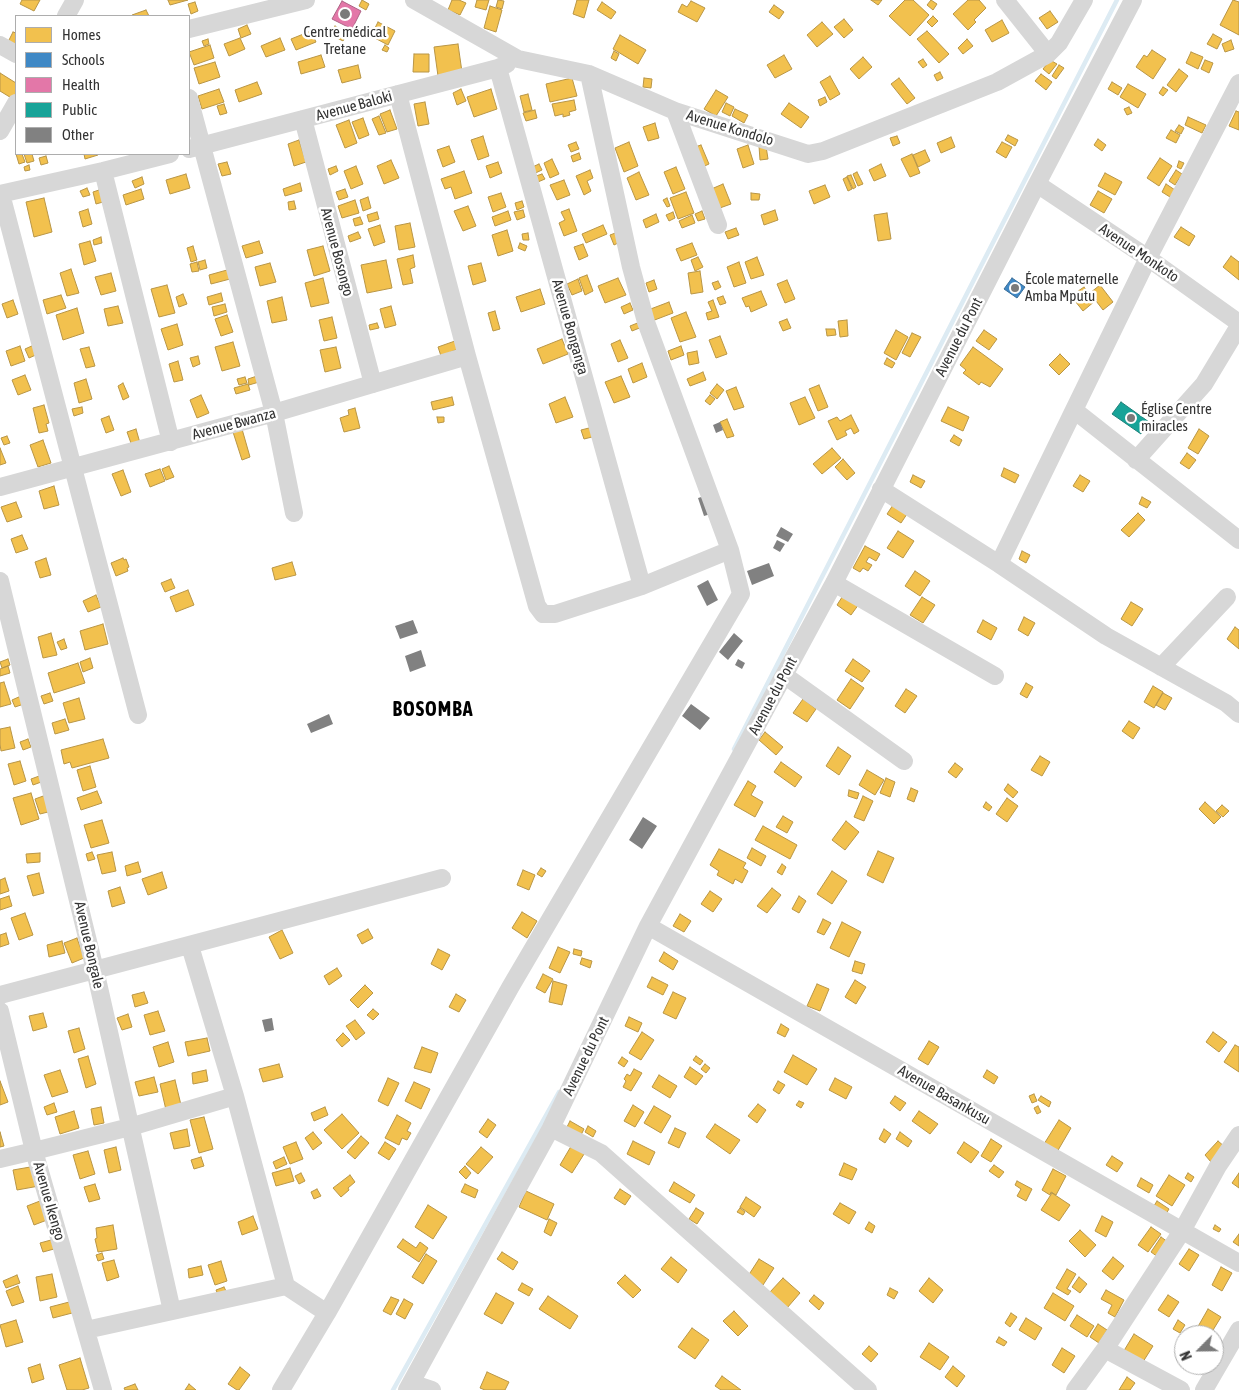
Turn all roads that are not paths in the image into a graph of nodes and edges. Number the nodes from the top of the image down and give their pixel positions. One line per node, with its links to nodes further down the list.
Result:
1 (75, 0): 7 (street)
2 (306, 0): 8 (street)
3 (414, 0): 12 (street, Avenue Kondolo)
4 (1005, 0): 11 (street)
5 (1084, 0): 11 (street)
6 (1133, 0): 25 (street, Avenue du Pont)
7 (67, 15)
8 (190, 29)
9 (0, 45): 10 (street)
10 (15, 53)
11 (1048, 54): 19 (street, Avenue Kondolo)
12 (518, 59): 13 (street, Avenue Baloki); 14 (street, Avenue Kondolo)
13 (498, 68): 16 (street, Avenue Baloki); 45 (street, Avenue Bonganga)
14 (589, 74): 19 (street, Avenue Kondolo); 41 (street)
15 (1239, 84): 28 (street)
16 (398, 94): 20 (street, Avenue Baloki); 30 (street)
17 (15, 105): 21 (street)
18 (190, 106): 22 (street)
19 (675, 111): 27 (street)
20 (303, 119): 22 (street, Avenue Baloki); 31 (street, Avenue Bosongo)
21 (0, 131)
22 (195, 147): 33 (street)
23 (166, 155): 24 (street)
24 (103, 171): 26 (street); 34 (street)
25 (1037, 184): 28 (street, Avenue Monkoto); 38 (street, Avenue du Pont)
26 (1, 194): 36 (street)
27 (718, 225)
28 (1148, 258): 29 (street, Avenue Monkoto); 32 (street)
29 (1239, 325): 35 (street)
30 (467, 356): 31 (street, Avenue Bwanza); 45 (street)
31 (373, 384): 33 (street, Avenue Bwanza)
32 (1074, 410): 35 (street); 42 (street)
33 (274, 413): 34 (street, Avenue Bwanza); 39 (street)
34 (171, 442): 36 (street, Avenue Bwanza)
35 (1136, 460): 40 (street)
36 (72, 468): 37 (street, Avenue Bwanza); 51 (street)
37 (0, 487)
38 (881, 490): 42 (street); 44 (street, Avenue du Pont)
39 (294, 513)
40 (1239, 540)
41 (730, 550): 45 (street); 69 (street)
42 (998, 564): 47 (street)
43 (0, 580): 56 (street, Avenue Bongale)
44 (834, 583): 48 (street, Avenue du Pont); 49 (street)
45 (642, 586)
46 (1227, 597): 47 (street)
47 (1161, 667): 50 (street)
48 (784, 675): 52 (street); 54 (street, Avenue du Pont)
49 (996, 676)
50 (1239, 714)
51 (138, 715)
52 (904, 761)
53 (442, 878): 55 (street)
54 (648, 926): 61 (street, Avenue du Pont); 65 (street, Avenue Basankusu)
55 (190, 946): 56 (street); 59 (street)
56 (95, 970): 57 (street); 60 (street, Avenue Bongale)
57 (0, 995)
58 (0, 1011): 63 (street, Avenue Ikengo)
59 (235, 1096): 60 (street); 67 (street)
60 (130, 1127): 63 (street); 68 (street, Avenue Bongale)
61 (551, 1128): 73 (street, Avenue du Pont); 77 (street)
62 (1239, 1135): 65 (street)
63 (34, 1151): 64 (street); 70 (street, Avenue Ikengo)
64 (0, 1158)
65 (1182, 1231): 66 (street, Avenue Basankusu); 72 (street)
66 (1239, 1263)
67 (286, 1286): 68 (street); 69 (street)
68 (172, 1311): 70 (street)
69 (327, 1313): 75 (street)
70 (86, 1330): 74 (street, Avenue Ikengo)
71 (1239, 1330): 80 (street)
72 (1105, 1349): 78 (street); 79 (street)
73 (409, 1387): 76 (street)
74 (103, 1390)
75 (281, 1390)
76 (432, 1390)
77 (868, 1390)
78 (1075, 1390)
79 (1181, 1390)
80 (1204, 1390)

